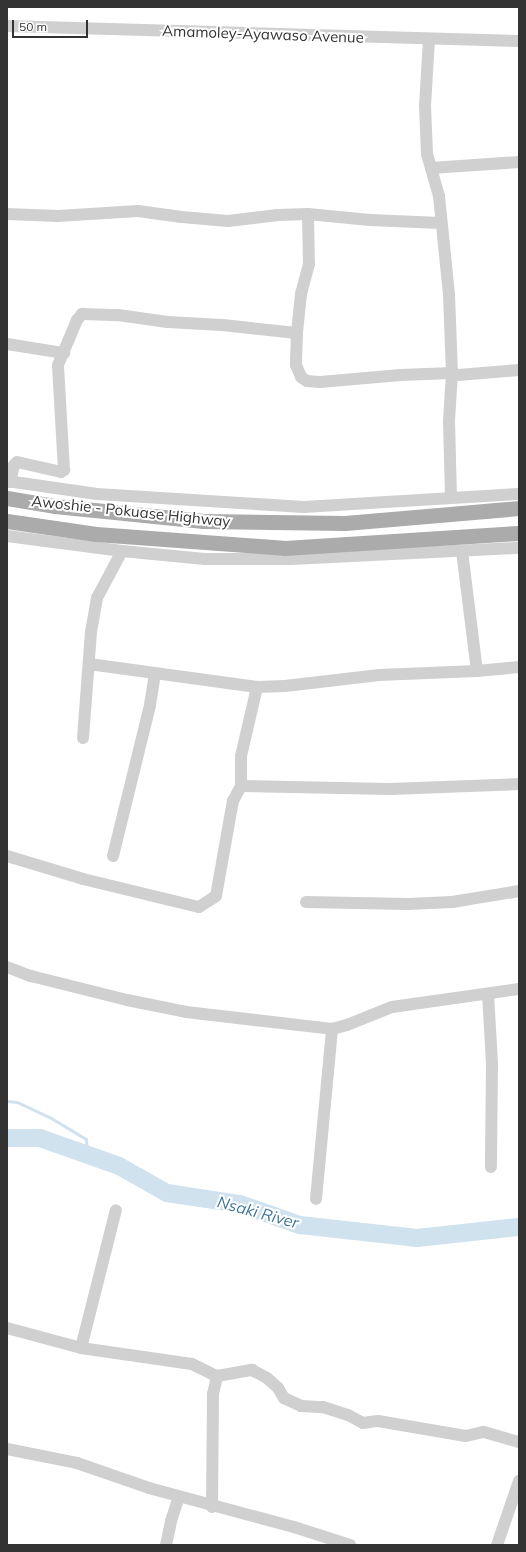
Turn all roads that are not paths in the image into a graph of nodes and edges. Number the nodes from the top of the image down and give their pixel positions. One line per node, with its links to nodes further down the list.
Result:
1 (7, 26): 2 (street, Amamoley-Ayawaso Avenue)
2 (429, 39): 3 (street, Amamoley-Ayawaso Avenue); 5 (street)
3 (519, 40)
4 (519, 162): 5 (street)
5 (431, 168): 8 (street)
6 (7, 214): 7 (street)
7 (308, 214): 8 (street); 9 (street)
8 (441, 223): 13 (street)
9 (297, 333): 11 (street); 13 (street)
10 (7, 344): 11 (street)
11 (64, 353): 14 (street)
12 (519, 370): 13 (street)
13 (452, 373): 16 (street)
14 (8, 481): 16 (street)
15 (519, 494): 16 (street)
16 (451, 497)
17 (7, 498): 18 (main road, Awoshie - Pokuase Highway)
18 (55, 506): 19 (main road, Awoshie - Pokuase Highway); 21 (main road)
19 (519, 508)
20 (7, 521): 21 (main road, Awoshie - Pokuase Highway)
21 (45, 526): 22 (main road, Awoshie - Pokuase Highway)
22 (519, 533)
23 (7, 536): 25 (street)
24 (519, 548): 26 (street)
25 (122, 551): 26 (street); 27 (street)
26 (462, 551): 29 (street)
27 (89, 664): 30 (street); 32 (street)
28 (519, 667): 29 (street)
29 (477, 671): 31 (street)
30 (155, 674): 31 (street); 36 (street)
31 (257, 687): 34 (street)
32 (83, 738)
33 (519, 784): 34 (street)
34 (241, 786): 35 (street)
35 (7, 856)
36 (113, 856)
37 (519, 891): 38 (street)
38 (306, 902)
39 (7, 967): 42 (street)
40 (519, 989): 41 (street)
41 (488, 994): 42 (street); 43 (street)
42 (332, 1029): 44 (street)
43 (491, 1167)
44 (316, 1199)
45 (116, 1210): 47 (street)
46 (7, 1328): 47 (street)
47 (81, 1348): 48 (street)
48 (217, 1376): 49 (street); 53 (street)
49 (519, 1442)
50 (7, 1449): 52 (street)
51 (519, 1481): 54 (street)
52 (179, 1497): 53 (street); 55 (street)
53 (212, 1507): 56 (street)
54 (514, 1517): 57 (street)
55 (166, 1545)
56 (350, 1545)
57 (497, 1545)

